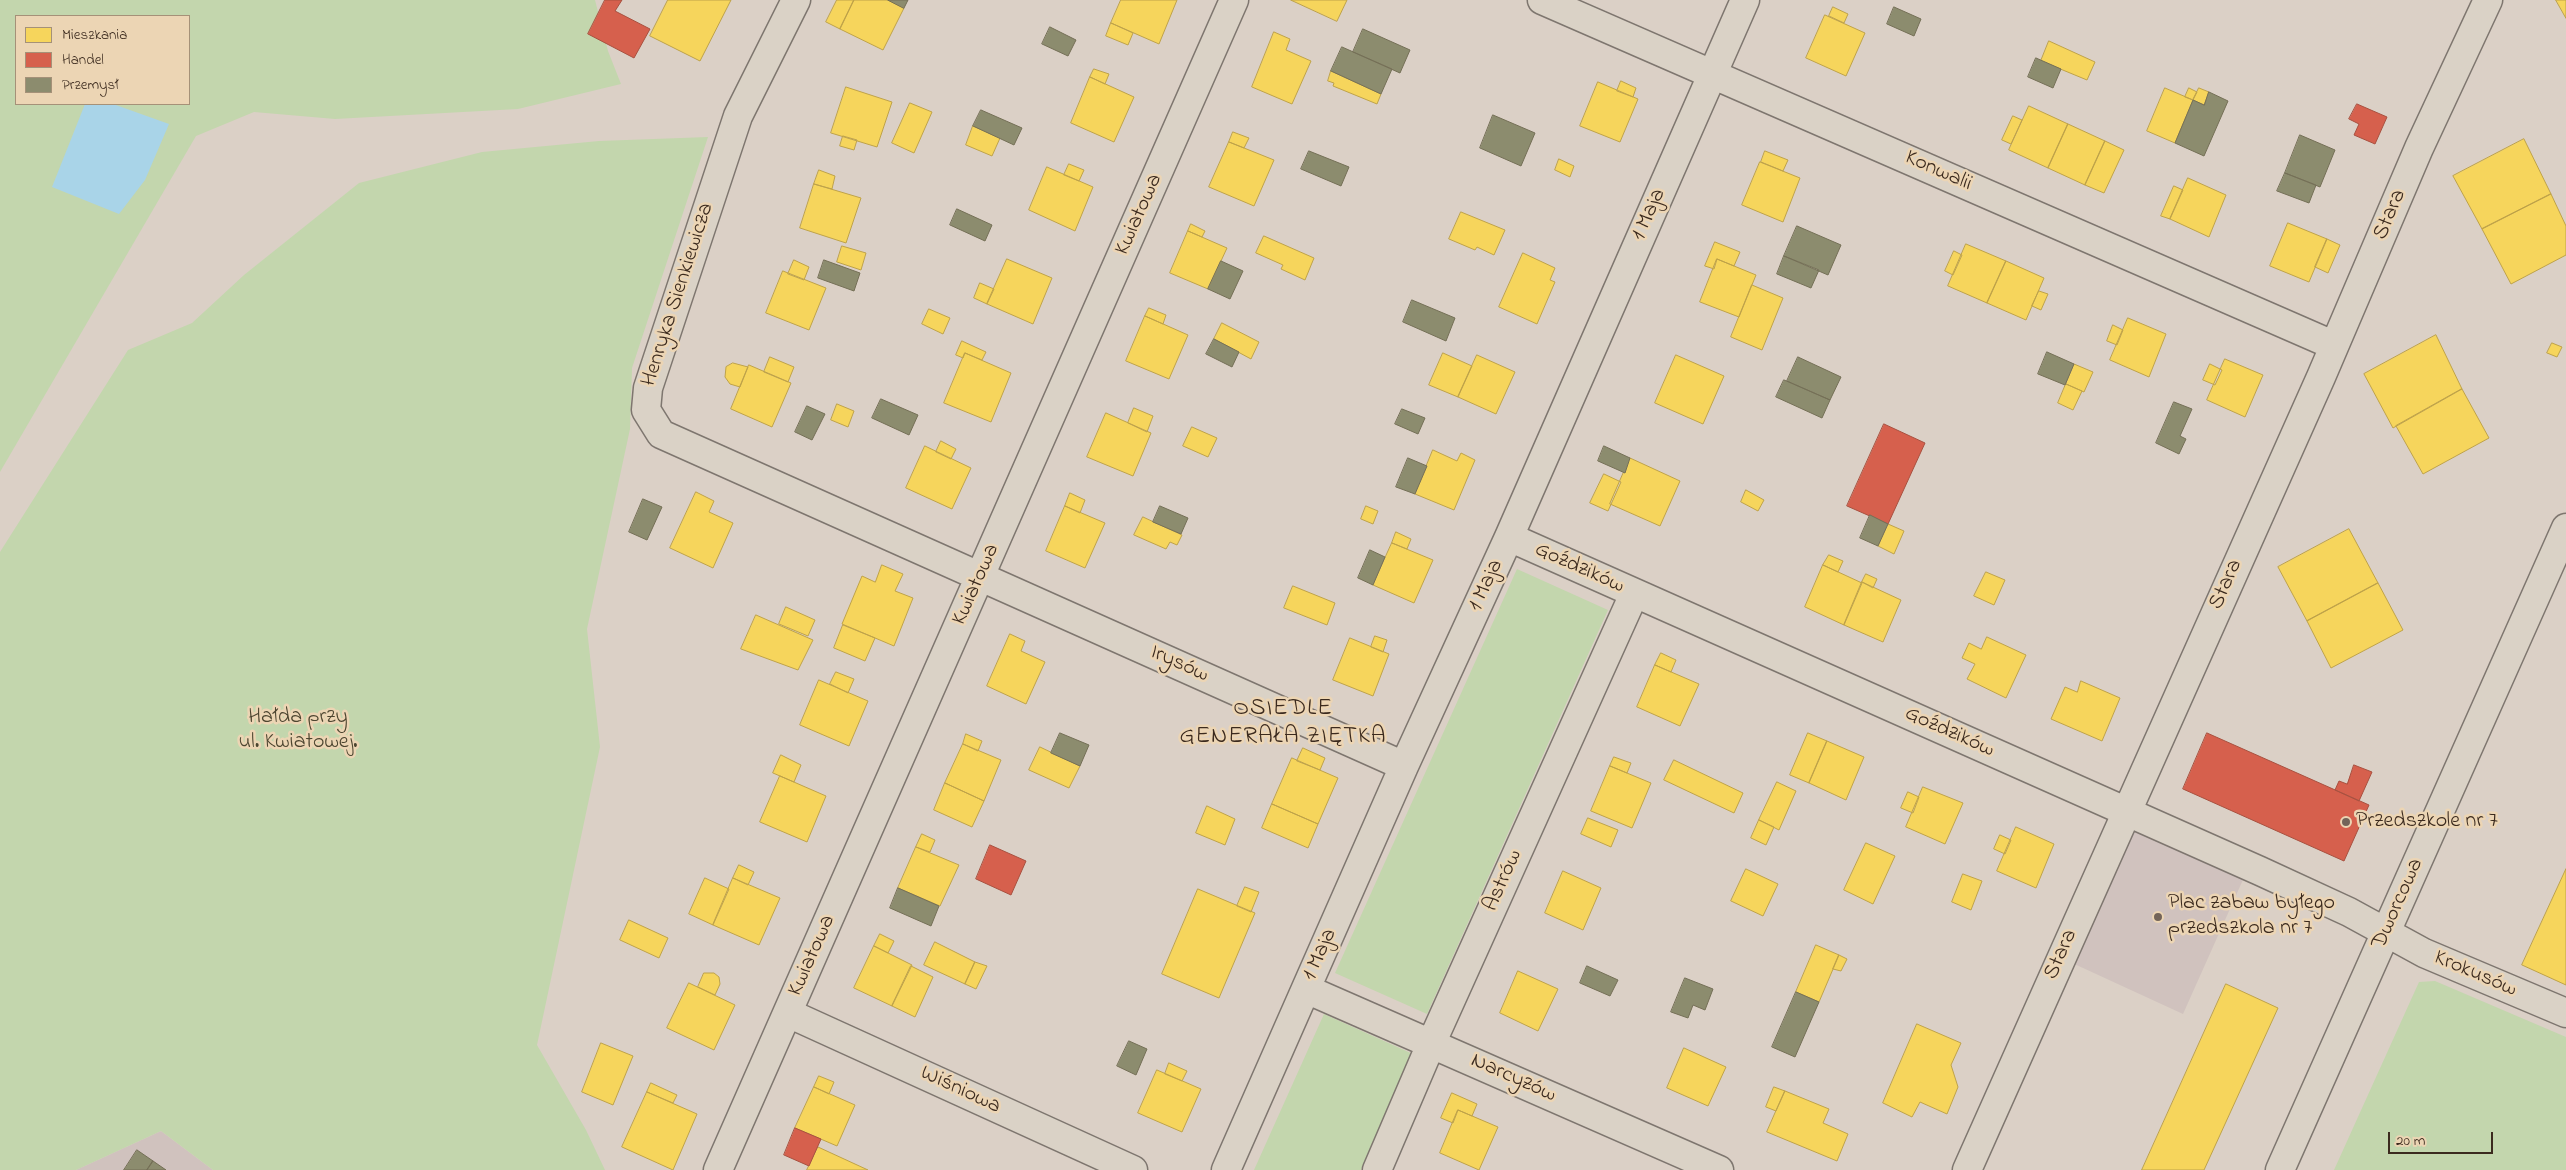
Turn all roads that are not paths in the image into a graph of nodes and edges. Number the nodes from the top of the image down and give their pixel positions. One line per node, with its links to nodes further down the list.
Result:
1 (796, 0): 10 (street, Henryka Sienkiewicza)
2 (1234, 0): 10 (street, Kwiatowa)
3 (1542, 0): 6 (street, Konwalii)
4 (1745, 0): 6 (street, 1 Maja)
5 (2488, 0): 7 (street, Stara)
6 (1712, 74): 7 (street, Konwalii); 9 (street, 1 Maja)
7 (2333, 345): 13 (street, Stara)
8 (2566, 528): 14 (street, Dworcowa)
9 (1509, 537): 11 (street, Goździków); 12 (street, 1 Maja)
10 (981, 576): 12 (street, Irysów); 16 (street, Kwiatowa)
11 (1634, 594): 13 (street, Goździków); 18 (street, Astrów)
12 (1404, 766): 15 (street, 1 Maja)
13 (2125, 812): 14 (street, Goździków); 24 (street, Stara)
14 (2386, 933): 17 (street, Krokusów); 25 (street, Dworcowa)
15 (1306, 989): 18 (street, Narcyzów); 21 (street, 1 Maja)
16 (788, 1013): 19 (street, Kwiatowa); 20 (street, Wiśniowa)
17 (2566, 1013)
18 (1431, 1044): 22 (street, Astrów); 23 (street, Narcyzów)
19 (718, 1170)
20 (1133, 1170)
21 (1226, 1170)
22 (1377, 1170)
23 (1719, 1170)
24 (1967, 1170)
25 (2280, 1170)

